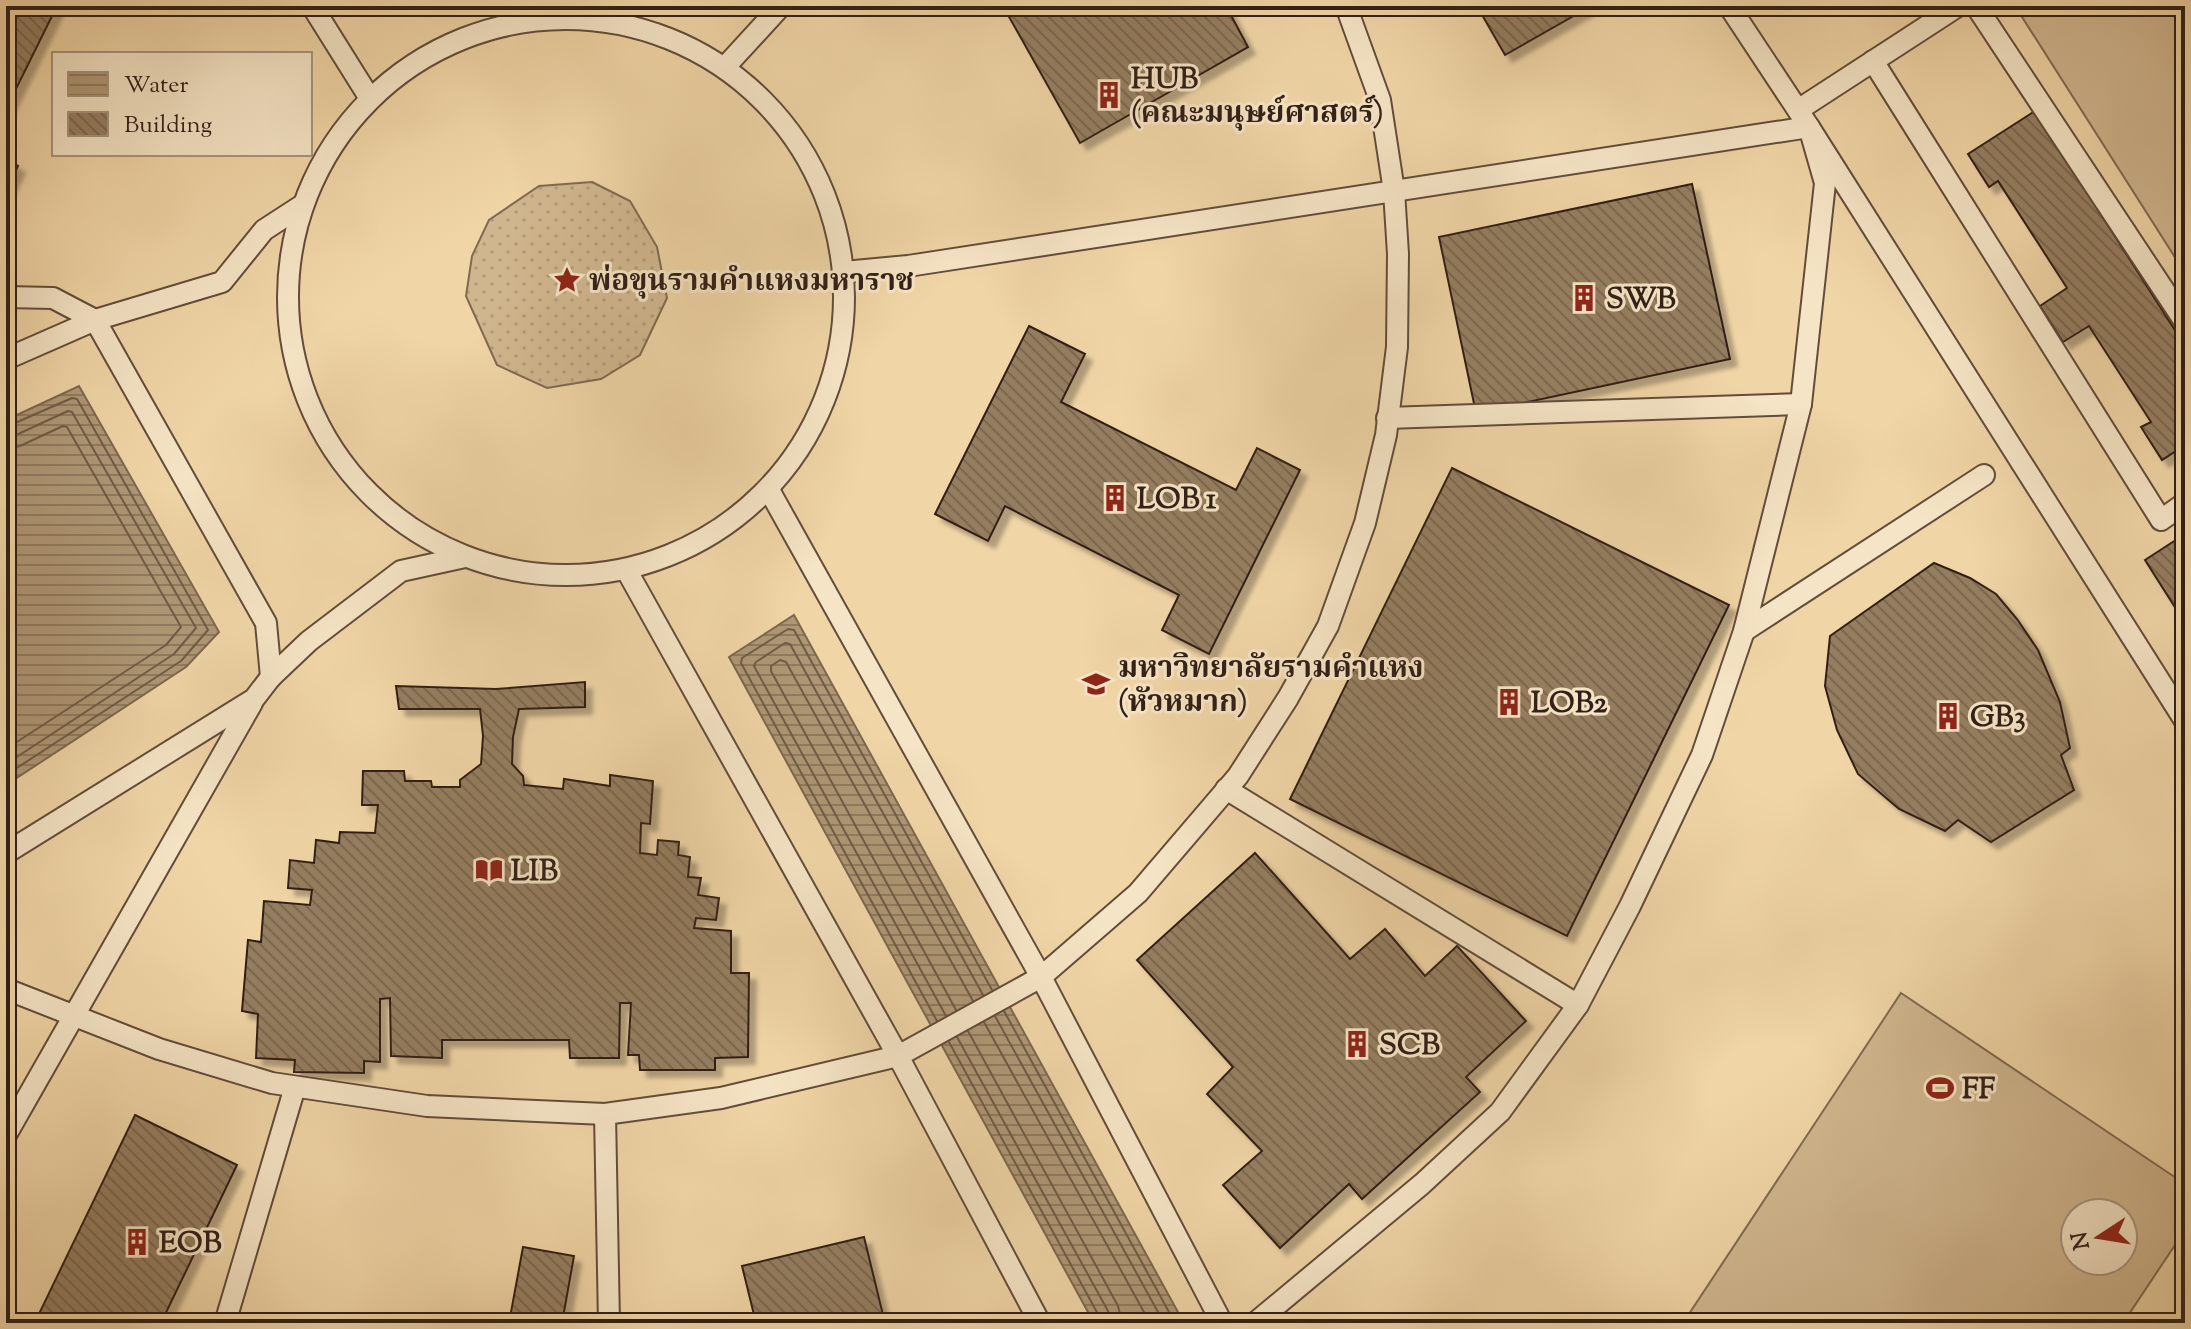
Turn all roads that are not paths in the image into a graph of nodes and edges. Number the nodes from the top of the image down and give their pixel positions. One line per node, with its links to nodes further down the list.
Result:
1 (312, 6): 10 (lane)
2 (781, 6): 9 (lane)
3 (1346, 6): 12 (lane)
4 (1729, 6): 11 (lane)
5 (1958, 6): 8 (lane)
6 (1976, 6): 17 (lane)
7 (499, 15): 9 (lane); 10 (lane)
8 (1873, 61): 11 (lane); 23 (lane)
9 (725, 67): 14 (lane)
10 (369, 97): 13 (lane)
11 (1803, 119): 12 (lane); 19 (lane); 29 (lane)
12 (1394, 191): 14 (lane); 20 (lane)
13 (301, 206): 16 (lane); 24 (lane)
14 (844, 272): 22 (lane)
15 (6, 297): 16 (lane)
16 (95, 320): 18 (lane); 27 (lane)
17 (2185, 322)
18 (6, 359)
19 (1801, 404): 20 (lane); 26 (lane)
20 (1387, 418): 30 (lane)
21 (1984, 475): 26 (lane)
22 (769, 490): 25 (lane); 32 (lane)
23 (2185, 503)
24 (465, 557): 25 (lane); 27 (lane)
25 (627, 571): 36 (lane)
26 (1744, 631): 34 (lane)
27 (271, 677): 28 (lane)
28 (254, 699): 31 (lane); 35 (lane)
29 (2185, 721)
30 (1226, 789): 32 (lane); 34 (lane)
31 (6, 853)
32 (1041, 977): 36 (lane); 43 (lane)
33 (6, 989): 35 (lane)
34 (1578, 1005): 44 (lane)
35 (74, 1015): 37 (lane); 39 (lane)
36 (898, 1056): 38 (lane); 42 (lane)
37 (295, 1087): 38 (lane); 40 (lane)
38 (605, 1114): 41 (lane)
39 (6, 1135)
40 (225, 1323)
41 (609, 1323)
42 (1040, 1323)
43 (1222, 1323)
44 (1255, 1323)

